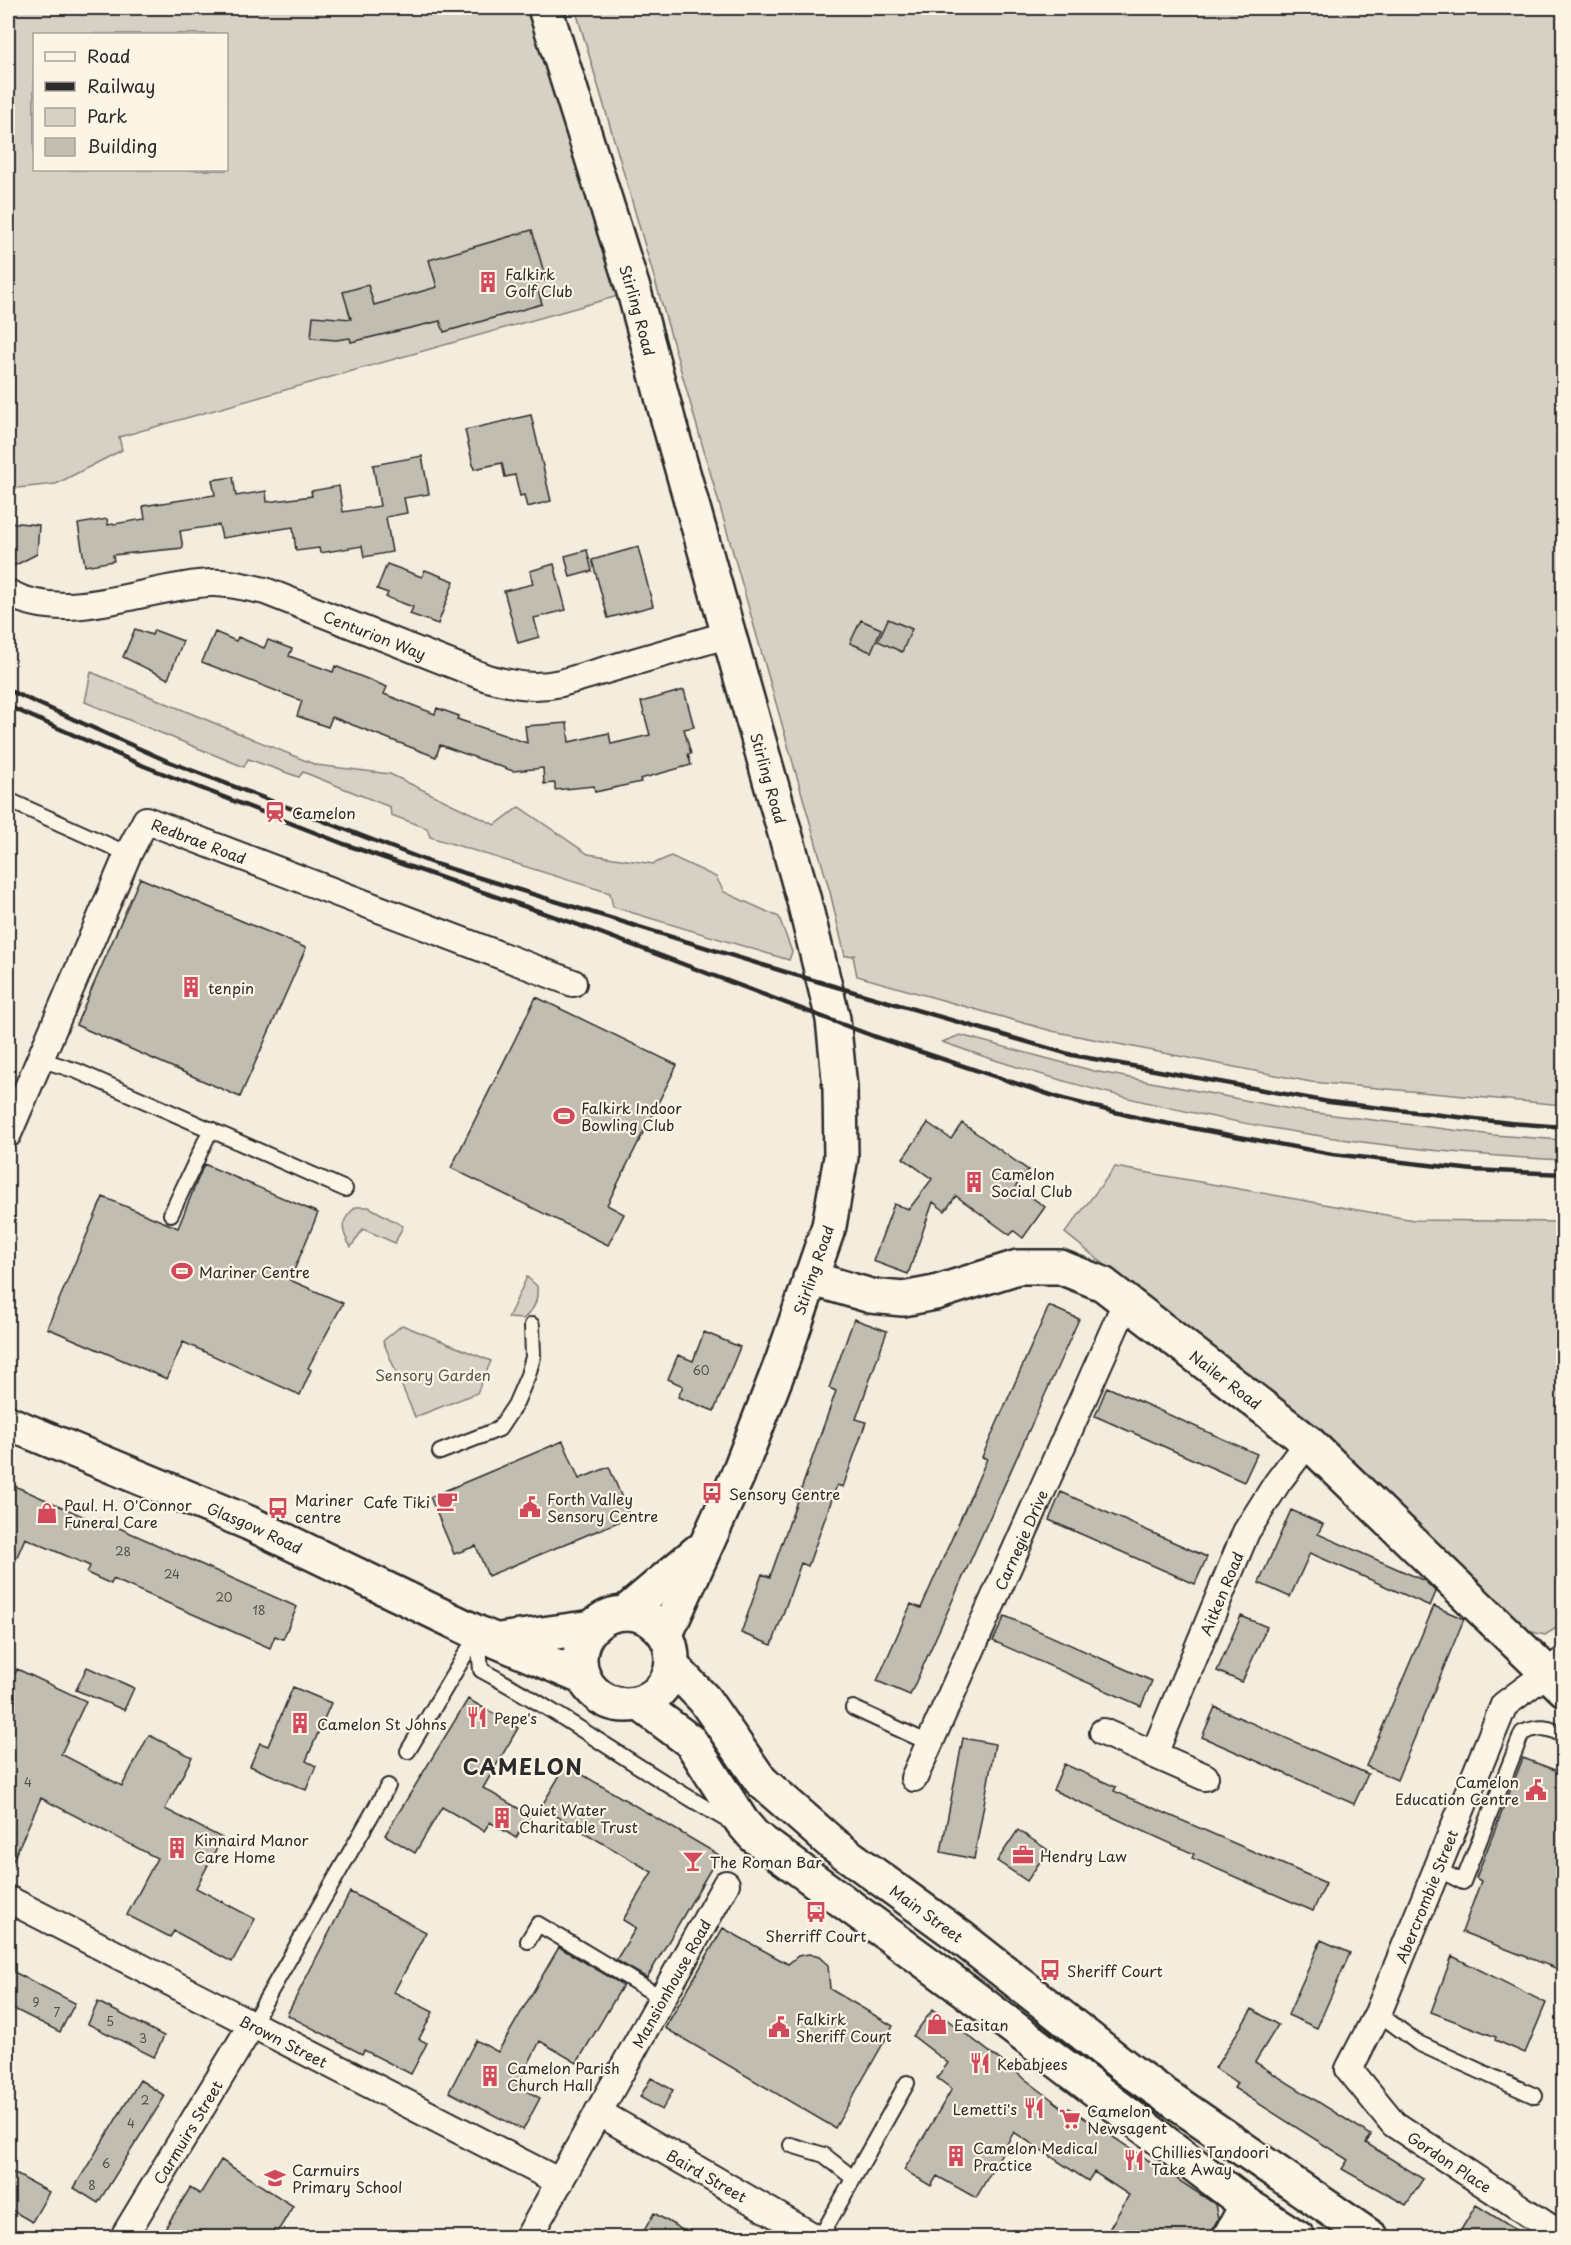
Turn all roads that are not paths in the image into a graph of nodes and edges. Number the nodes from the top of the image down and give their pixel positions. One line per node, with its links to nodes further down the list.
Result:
1 (545, 8): 3 (main road, Stirling Road)
2 (10, 600): 3 (street, Centurion Way)
3 (730, 634): 12 (main road, Stirling Road)
4 (8, 800): 5 (lane)
5 (128, 854): 6 (street, Redbrae Road); 7 (street, Redbrae Road)
6 (573, 983)
7 (39, 1059): 8 (lane); 9 (street, Redbrae Road)
8 (211, 1129): 10 (lane); 11 (lane)
9 (8, 1134)
10 (345, 1189)
11 (171, 1214)
12 (810, 1278): 13 (main road, Nailer Road); 18 (main road, Stirling Road)
13 (1127, 1300): 16 (main road, Nailer Road); 30 (street, Carnegie Drive)
14 (532, 1325): 17 (lane)
15 (8, 1423): 22 (main road, Glasgow Road)
16 (1308, 1442): 24 (main road, Nailer Road); 32 (street, Aitken Road)
17 (440, 1452)
18 (704, 1547): 19 (main road, Stirling Road); 21 (main road, Stirling Road)
19 (625, 1613): 20 (main road); 21 (main road)
20 (593, 1627): 22 (main road); 25 (main road)
21 (666, 1634): 23 (main road)
22 (489, 1636): 25 (main road, Glasgow Road); 31 (lane); 36 (lane)
23 (672, 1665): 26 (main road); 48 (main road, Main Street)
24 (1558, 1673): 37 (street, Abercrombie Street)
25 (584, 1678): 26 (main road)
26 (640, 1704): 36 (main road)
27 (853, 1708): 30 (lane)
28 (1102, 1732): 32 (street)
29 (1563, 1737): 37 (lane)
30 (929, 1743): 34 (street, Carnegie Drive)
31 (408, 1751)
32 (1154, 1754): 33 (street)
33 (1205, 1777)
34 (914, 1778)
35 (388, 1786): 43 (lane)
36 (754, 1836): 52 (main road)
37 (1437, 1869): 42 (street, Abercrombie Street)
38 (726, 1884): 41 (street, Mansionhouse Road)
39 (8, 1899): 43 (street, Brown Street)
40 (528, 1941): 41 (lane)
41 (662, 1998): 47 (street, Mansionhouse Road)
42 (1378, 2013): 44 (street, Abercrombie Street); 46 (lane)
43 (252, 2024): 51 (street, Brown Street); 54 (street, Carmuirs Street)
44 (1349, 2069): 53 (street, Gordon Place)
45 (907, 2083): 50 (lane)
46 (1535, 2096)
47 (598, 2112): 51 (street, Mansionhouse Road); 56 (street, Baird Street)
48 (1214, 2131): 52 (main road, Main Street); 59 (main road, Main Street)
49 (791, 2145): 50 (lane)
50 (853, 2178): 56 (lane)
51 (560, 2182): 55 (street, Mansionhouse Road)
52 (1247, 2205): 57 (main road); 58 (main road)
53 (1563, 2237)
54 (123, 2238)
55 (528, 2238)
56 (818, 2238)
57 (1229, 2238)
58 (1298, 2238)
59 (1372, 2238)

